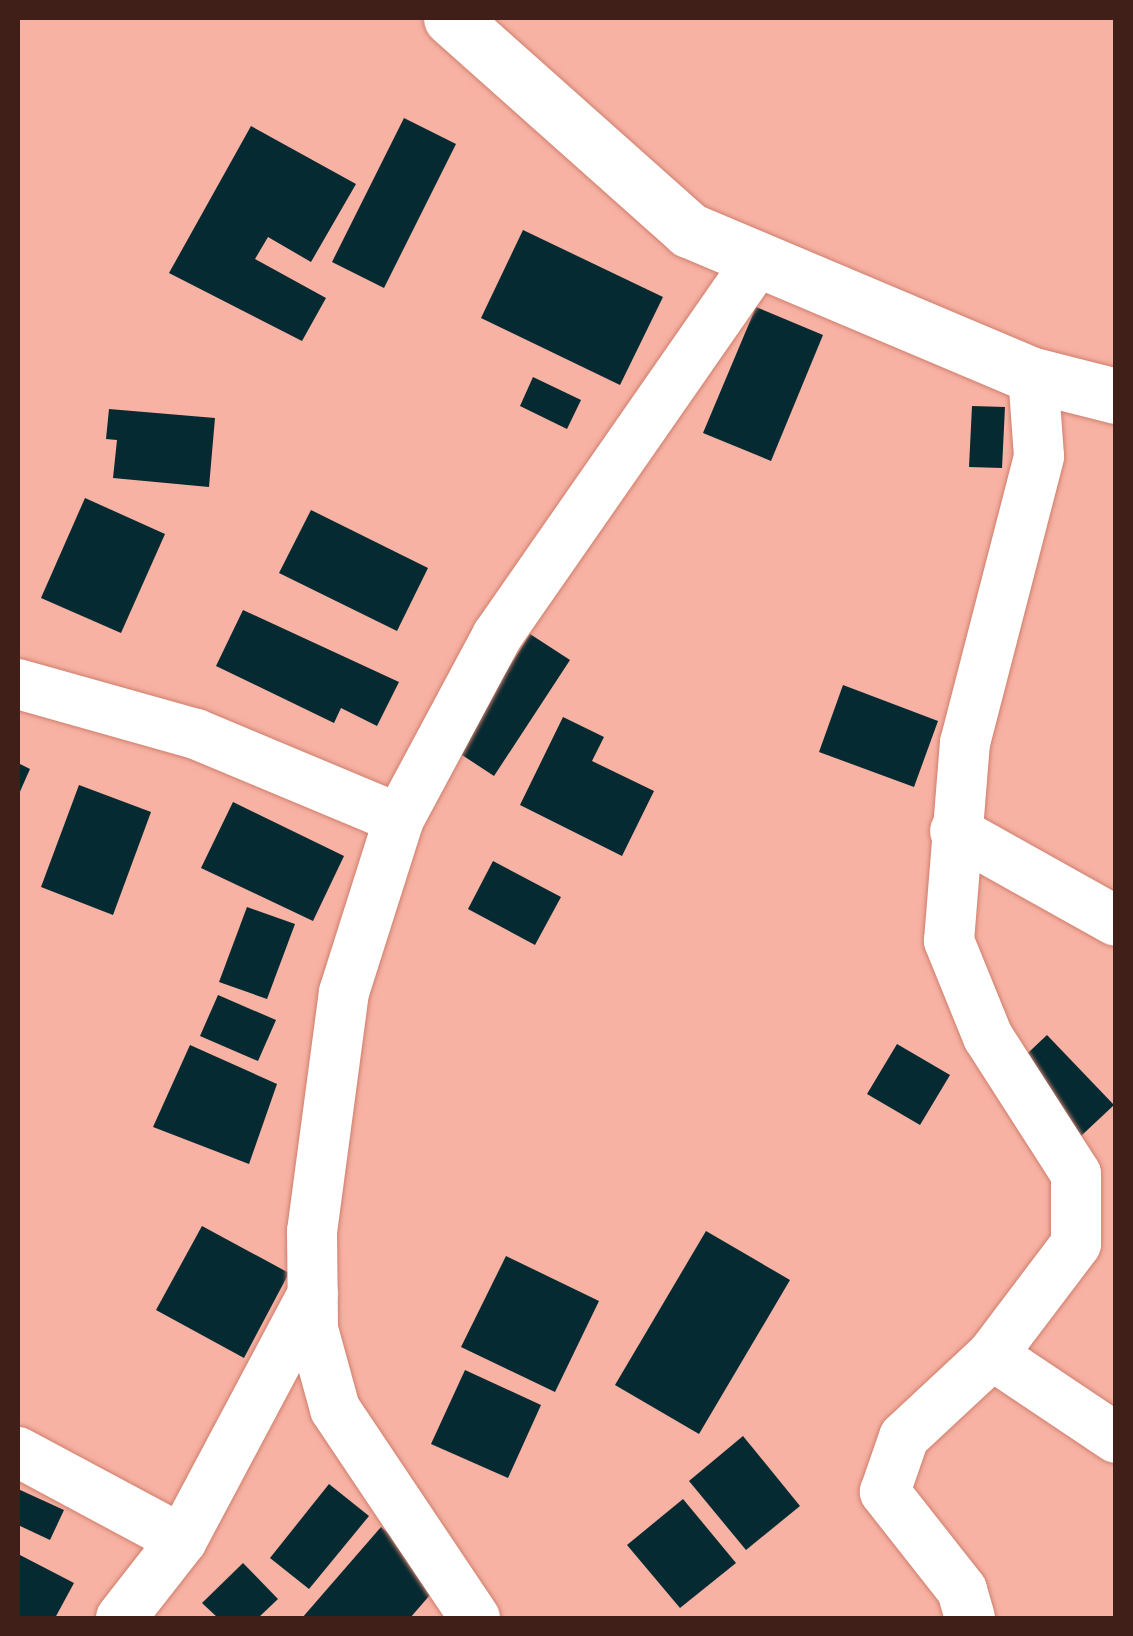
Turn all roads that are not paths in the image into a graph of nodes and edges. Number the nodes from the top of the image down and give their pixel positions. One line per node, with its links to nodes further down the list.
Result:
1 (451, 18): 2 (street)
2 (758, 261): 3 (street); 6 (street)
3 (1033, 375): 4 (street); 7 (street)
4 (1116, 396)
5 (18, 684): 6 (street)
6 (399, 819): 9 (street)
7 (955, 832): 8 (street); 10 (street)
8 (1116, 921)
9 (313, 1294): 13 (street); 15 (street)
10 (992, 1355): 11 (street); 16 (street)
11 (1116, 1438)
12 (18, 1452): 13 (street)
13 (182, 1540): 14 (street)
14 (121, 1618)
15 (476, 1618)
16 (970, 1618)

